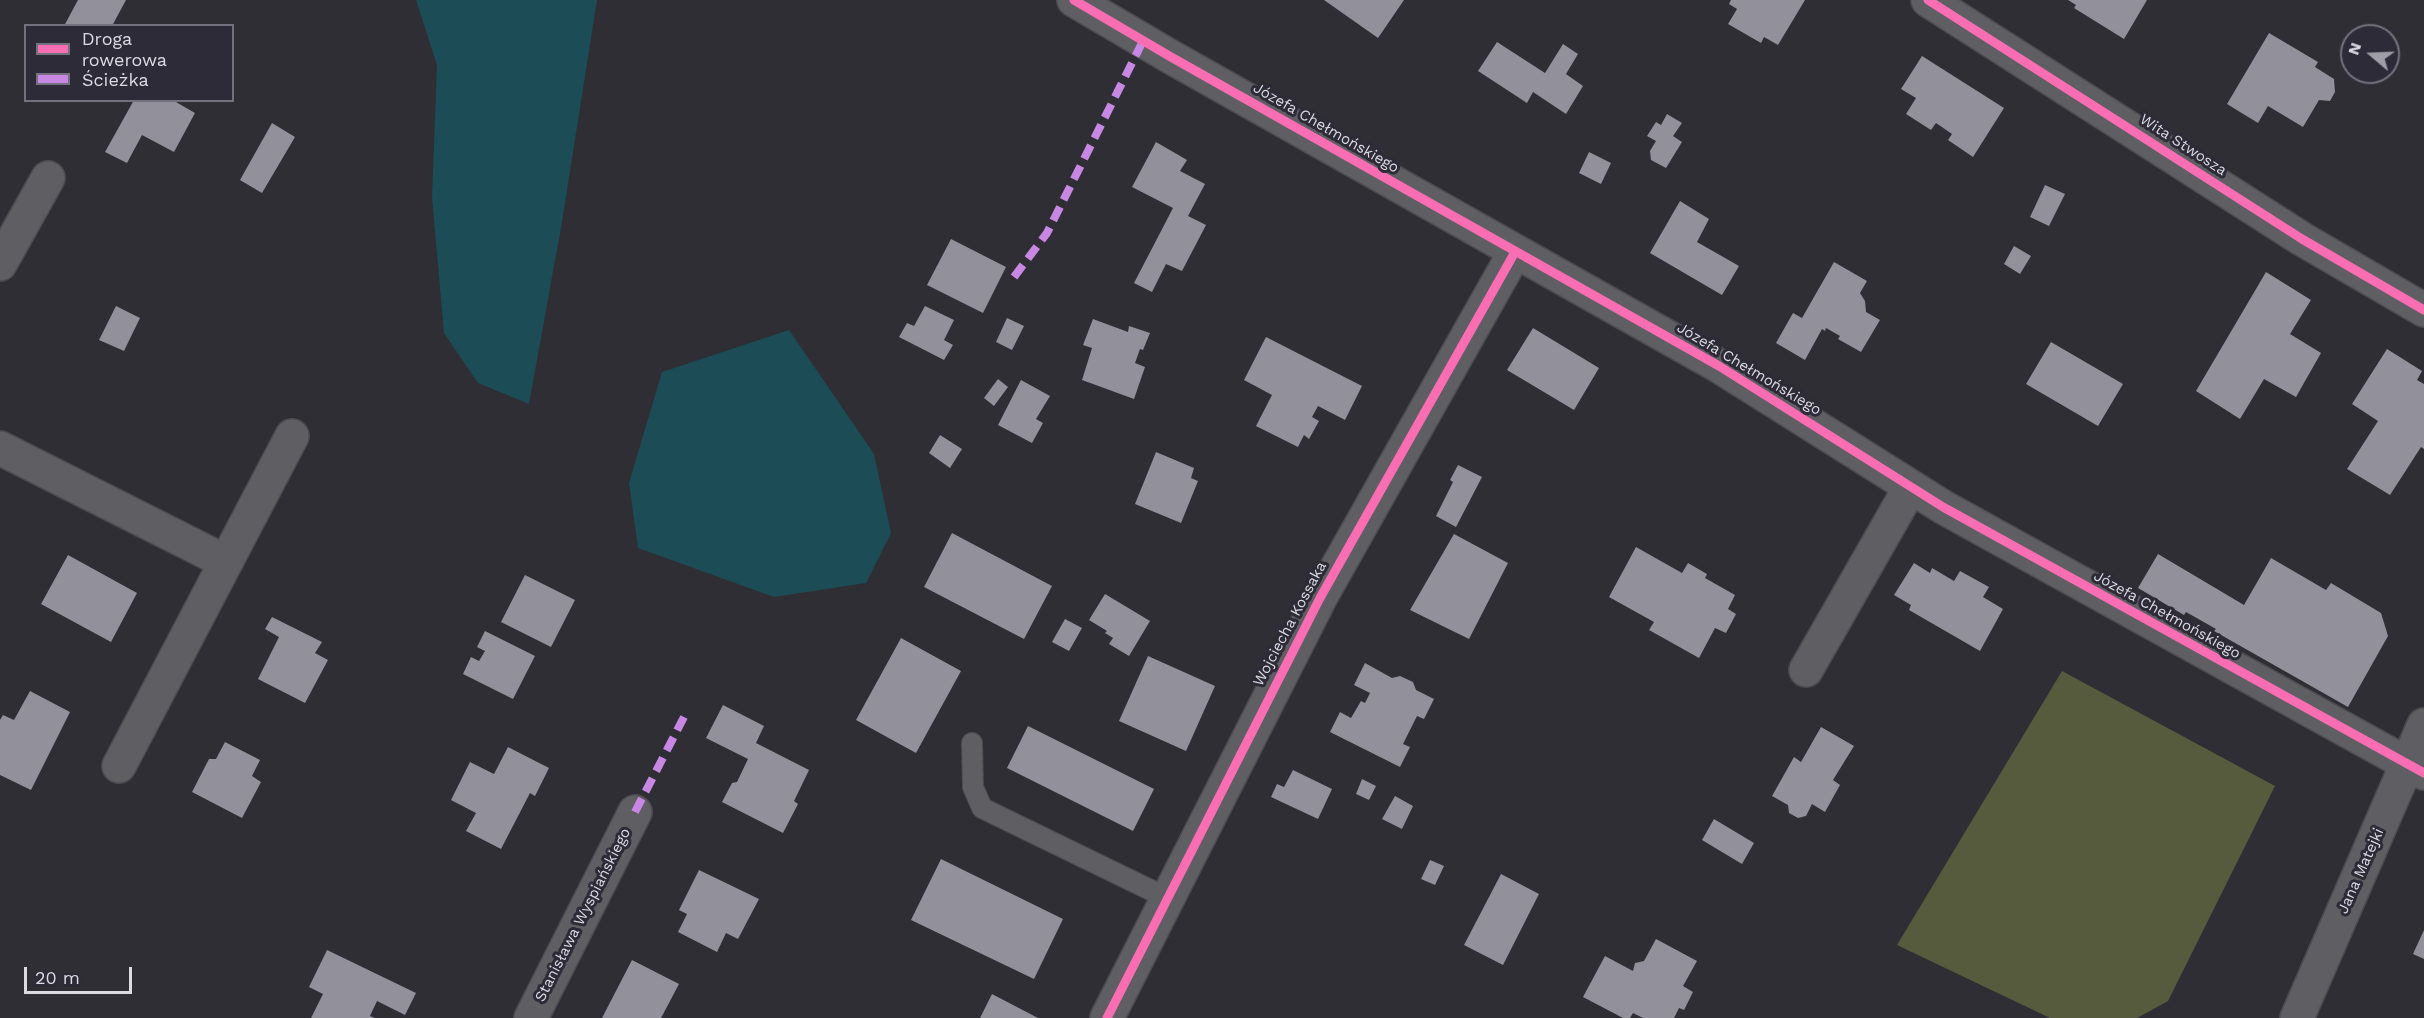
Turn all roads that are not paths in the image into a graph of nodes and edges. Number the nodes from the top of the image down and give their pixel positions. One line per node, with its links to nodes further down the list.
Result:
1 (1074, 0): 4 (street, Józefa Chełmońskiego)
2 (1928, 0): 6 (street, Wita Stwosza)
3 (48, 178): 5 (street)
4 (1515, 252): 9 (street, Józefa Chełmońskiego); 17 (street, Wojciecha Kossaka)
5 (0, 264)
6 (2424, 310)
7 (292, 436): 10 (street)
8 (0, 448): 10 (street)
9 (1910, 488): 11 (street); 15 (street, Józefa Chełmońskiego)
10 (226, 562): 14 (street)
11 (1806, 670)
12 (2424, 725): 15 (street, Jana Matejki)
13 (972, 743): 17 (lane)
14 (119, 766)
15 (2416, 769): 20 (street, Jana Matejki)
16 (635, 812): 18 (street, Stanisława Wyspiańskiego)
17 (1167, 898): 19 (street, Wojciecha Kossaka)
18 (531, 1018)
19 (1107, 1018)
20 (2297, 1018)

